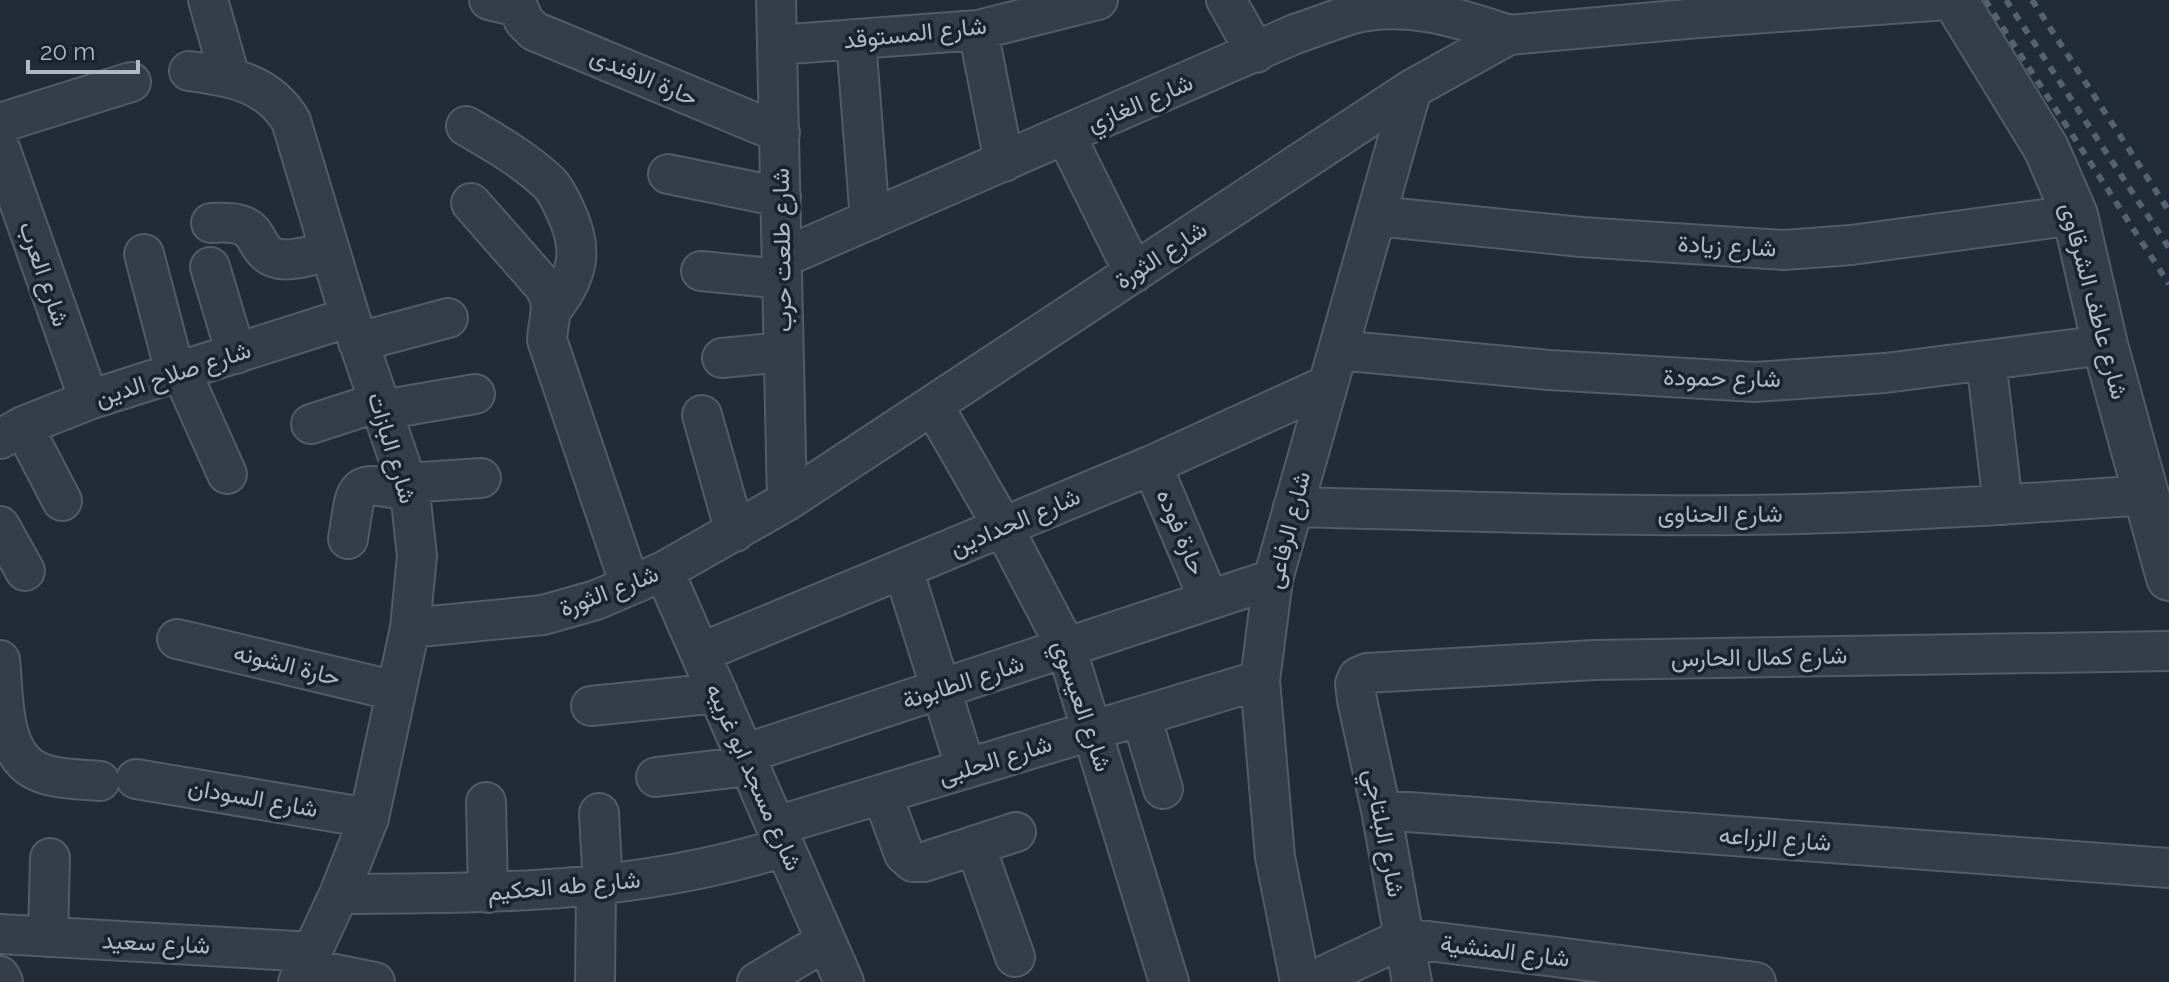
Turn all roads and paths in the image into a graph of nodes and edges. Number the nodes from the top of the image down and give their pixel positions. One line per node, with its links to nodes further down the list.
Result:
1 (208, 0): 18 (street)
2 (776, 0): 15 (street, شارع طلعت حرب)
3 (1098, 0): 12 (street, شارع المستوقد)
4 (1226, 0): 16 (street)
5 (1947, 0): 9 (street, شارع الثورة)
6 (1955, 0): 30 (street, شارع عاطف الشرقاوى)
7 (510, 2): 23 (street, حارة الافندى)
8 (1383, 4): 11 (street, شارع الغازي); 13 (street, شارع الغازي)
9 (1696, 9): 10 (street, شارع الثورة)
10 (1566, 14): 13 (street, شارع الثورة)
11 (1293, 17): 16 (street, شارع الغازي)
12 (978, 30): 14 (street, شارع المستوقد); 26 (street)
13 (1509, 35): 20 (street, شارع الثورة)
14 (856, 40): 15 (street, شارع المستوقد); 32 (street)
15 (777, 45): 23 (street, شارع طلعت حرب)
16 (1256, 53): 24 (street, شارع الغازي)
17 (189, 71): 18 (street, شارع البازات)
18 (230, 77): 34 (street, شارع البازات)
19 (131, 82): 21 (street)
20 (1412, 89): 31 (street, شارع الرفاعى); 39 (street, شارع الثورة)
21 (0, 123)
22 (466, 126): 40 (street)
23 (780, 133): 28 (street, شارع طلعت حرب)
24 (1066, 136): 26 (street, شارع الغازي); 39 (street)
25 (0, 148): 51 (street, شارع العرب)
26 (1004, 162): 32 (street, شارع الغازي)
27 (668, 174): 28 (street)
28 (781, 197): 37 (street, شارع طلعت حرب)
29 (471, 203): 40 (street)
30 (2075, 215): 31 (street, شارع زيادة); 43 (street, شارع عاطف الشرقاوى)
31 (1377, 216): 48 (street, شارع الرفاعى)
32 (870, 220): 37 (street, شارع الغازي)
33 (211, 223): 34 (street)
34 (330, 251): 42 (street, شارع البازات)
35 (144, 254): 49 (street)
36 (210, 267): 45 (street)
37 (782, 269): 38 (street); 44 (street, شارع طلعت حرب)
38 (701, 271)
39 (1134, 273): 52 (street, شارع الثورة)
40 (553, 308): 72 (street, شارع مسجد ابو غريبه)
41 (448, 318): 42 (street, شارع صلاح الدين)
42 (354, 330): 45 (street, شارع صلاح الدين); 53 (street, شارع البازات)
43 (2105, 345): 47 (street, شارع حمودة); 61 (street, شارع عاطف الشرقاوى)
44 (783, 352): 46 (street); 63 (street, شارع طلعت حرب)
45 (236, 354): 49 (street, شارع صلاح الدين)
46 (722, 358)
47 (1986, 360): 48 (street, شارع حمودة); 64 (street)
48 (1332, 368): 57 (street, شارع الحدادين); 65 (street, شارع الرفاعى)
49 (178, 372): 51 (street, شارع صلاح الدين); 58 (street)
50 (475, 394): 53 (street)
51 (89, 400): 56 (street, شارع صلاح الدين)
52 (933, 405): 63 (street, شارع الثورة); 67 (street, شارع العيسوي)
53 (380, 406): 55 (street); 60 (street, شارع البازات)
54 (702, 415): 68 (street)
55 (311, 424)
56 (12, 432): 62 (street)
57 (1152, 465): 67 (street, شارع الحدادين); 75 (street, حارة فوده)
58 (227, 474)
59 (481, 478): 60 (street)
60 (408, 488): 69 (street); 76 (street, شارع البازات)
61 (2147, 495): 64 (street, شارع الحناوى); 73 (street, شارع عاطف الشرقاوى)
62 (62, 501)
63 (787, 501): 68 (street, شارع الثورة)
64 (2003, 505): 65 (street, شارع الحناوى)
65 (1293, 507): 74 (street, شارع الرفاعى)
66 (0, 526): 71 (street)
67 (1003, 527): 70 (street, شارع الحدادين); 78 (street, شارع العيسوي)
68 (735, 532): 72 (street, شارع الثورة)
69 (348, 539)
70 (903, 569): 80 (street, شارع الحدادين); 84 (street)
71 (25, 571)
72 (647, 578): 76 (street, شارع الثورة); 80 (street, شارع مسجد ابو غريبه)
73 (2169, 578)
74 (1273, 579): 75 (street, شارع الطابونة); 82 (street, شارع الرفاعى)
75 (1209, 600): 78 (street, شارع الطابونة)
76 (410, 628): 85 (street, شارع البازات)
77 (177, 639): 85 (street, حارة الشونه)
78 (1066, 647): 84 (street, شارع الطابونة); 89 (street, شارع العيسوي)
79 (2169, 651): 83 (street, شارع كمال الحارس)
80 (700, 653): 86 (street, شارع مسجد ابو غريبه)
81 (0, 660): 91 (street)
82 (1260, 680): 88 (street, شارع الحلبى); 121 (street, شارع الرفاعى)
83 (1355, 684): 97 (street, شارع البلتاجي)
84 (940, 689): 90 (street, شارع الطابونة); 92 (street)
85 (396, 691): 99 (street, شارع البازات)
86 (718, 693): 87 (street); 90 (street, شارع مسجد ابو غريبه)
87 (591, 706)
88 (1141, 716): 89 (street, شارع الحلبى); 94 (street)
89 (1093, 731): 92 (street, شارع الحلبى); 120 (street, شارع العيسوي)
90 (746, 760): 93 (street, شارع الطابونة); 101 (street, شارع مسجد ابو غريبه)
91 (10, 767): 99 (street, شارع السودان)
92 (966, 769): 95 (street, شارع الحلبى)
93 (656, 777)
94 (1163, 789)
95 (882, 794): 101 (street, شارع الحلبى); 102 (street)
96 (486, 802): 106 (street)
97 (1381, 810): 104 (street, شارع الزراعه); 110 (street, شارع البلتاجي)
98 (599, 813): 105 (street)
99 (369, 818): 107 (street, شارع البازات)
100 (1016, 832): 102 (street)
101 (780, 837): 105 (street, شارع طه الحكيم); 111 (street, شارع مسجد ابو غريبه)
102 (975, 845): 112 (street)
103 (50, 858): 109 (street)
104 (2169, 868)
105 (600, 886): 106 (street, شارع طه الحكيم); 117 (street)
106 (488, 893): 107 (street, شارع طه الحكيم)
107 (339, 894): 113 (street, شارع البازات)
108 (0, 934): 109 (street, شارع سعيد)
109 (48, 937): 113 (street, شارع سعيد)
110 (1404, 938): 122 (street); 123 (street, شارع البلتاجي); 124 (street, شارع المنشية)
111 (826, 941): 118 (street); 119 (street, شارع مسجد ابو غريبه)
112 (1015, 957)
113 (305, 967): 116 (street, شارع سعيد)
114 (0, 976): 115 (street)
115 (3, 982)
116 (375, 982)
117 (595, 982)
118 (757, 982)
119 (844, 982)
120 (1169, 982)
121 (1300, 982)
122 (1310, 982)
123 (1412, 982)
124 (1756, 982)

